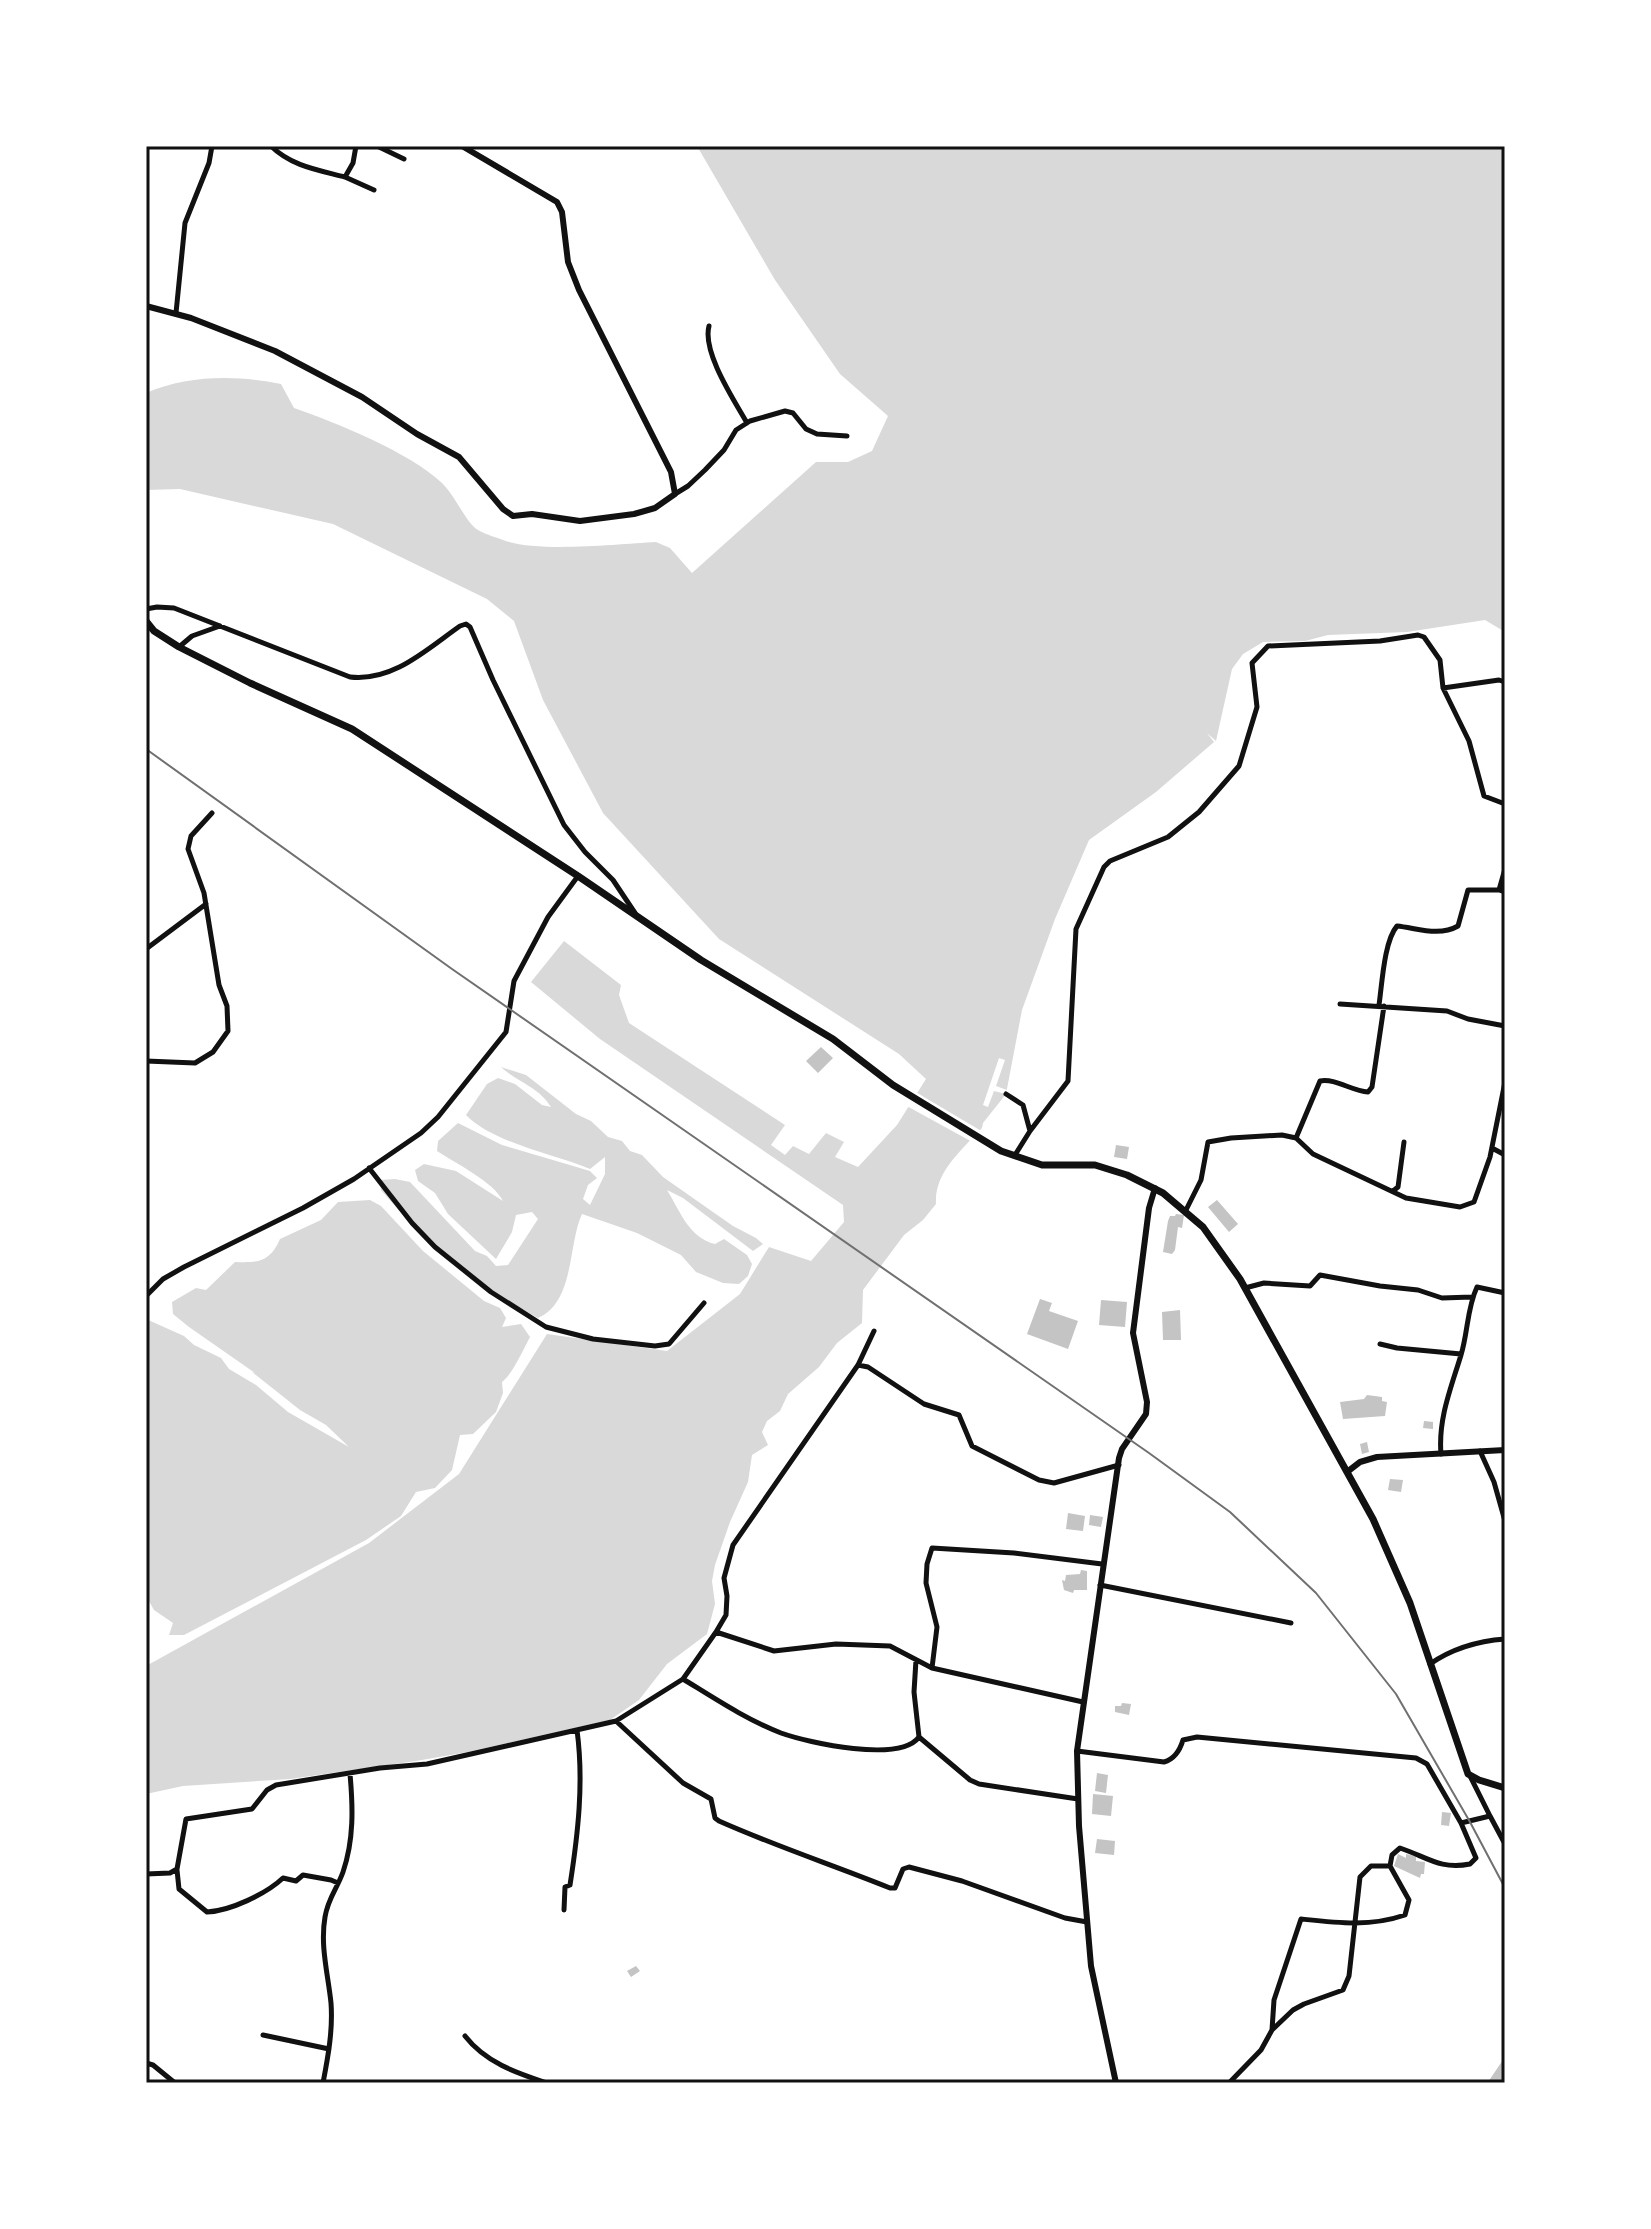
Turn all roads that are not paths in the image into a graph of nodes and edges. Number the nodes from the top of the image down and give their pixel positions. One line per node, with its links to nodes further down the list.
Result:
1 (212, 146): 10 (street)
2 (271, 146): 7 (street)
3 (356, 146): 7 (street)
4 (377, 146): 6 (street)
5 (462, 146): 14 (main road)
6 (404, 159)
7 (345, 177): 8 (street)
8 (374, 190)
9 (146, 306): 10 (main road)
10 (176, 313): 14 (main road)
11 (709, 326): 12 (street)
12 (747, 423): 13 (street); 14 (street)
13 (847, 436)
14 (675, 494)
15 (146, 609): 17 (street)
16 (146, 621): 18 (main road)
17 (221, 626): 18 (street); 27 (street)
18 (179, 647): 24 (main road)
19 (1505, 682): 20 (street)
20 (1443, 688): 21 (street); 36 (street)
21 (1505, 804)
22 (212, 813): 26 (street)
23 (1505, 869): 25 (street)
24 (578, 876): 27 (main road); 42 (street)
25 (1502, 891): 30 (street)
26 (206, 904): 28 (street); 32 (street)
27 (638, 917): 40 (main road)
28 (146, 949)
29 (1340, 1004): 30 (street)
30 (1382, 1006): 31 (street); 37 (street)
31 (1505, 1026)
32 (146, 1061)
33 (1505, 1082): 34 (street)
34 (1504, 1090): 39 (street)
35 (1006, 1094): 36 (street)
36 (1030, 1131): 40 (street)
37 (1296, 1138): 44 (street); 45 (street)
38 (1404, 1142): 44 (street)
39 (1492, 1148): 41 (street); 44 (street)
40 (1015, 1155): 43 (main road)
41 (1505, 1155)
42 (369, 1168): 48 (street); 50 (street)
43 (1155, 1188): 45 (main road); 58 (main road)
44 (1393, 1191)
45 (1185, 1212): 46 (main road)
46 (1245, 1288): 49 (street); 59 (main road)
47 (1505, 1293): 49 (street)
48 (146, 1296)
49 (1472, 1297): 53 (street)
50 (704, 1303)
51 (874, 1331): 54 (street)
52 (1380, 1344): 53 (street)
53 (1461, 1354): 57 (street)
54 (858, 1365): 58 (street); 64 (street)
55 (1505, 1450): 56 (main road)
56 (1480, 1451): 57 (main road); 60 (street)
57 (1441, 1455): 59 (main road)
58 (1119, 1465): 61 (main road)
59 (1347, 1472): 67 (main road)
60 (1505, 1521)
61 (1102, 1564): 62 (main road); 68 (street)
62 (1100, 1585): 63 (street); 70 (main road)
63 (1291, 1623)
64 (716, 1632): 66 (street); 69 (street)
65 (1505, 1639): 67 (street)
66 (916, 1660): 68 (street); 73 (street)
67 (1430, 1664): 76 (main road)
68 (932, 1668): 70 (street)
69 (683, 1679): 71 (street); 73 (street)
70 (1083, 1702): 74 (main road)
71 (616, 1721): 72 (street); 87 (street)
72 (577, 1730): 75 (street); 86 (street)
73 (919, 1737): 78 (street)
74 (1077, 1751): 78 (main road); 80 (street)
75 (350, 1774): 83 (street); 85 (street)
76 (1468, 1774): 77 (main road); 79 (street)
77 (1505, 1788)
78 (1078, 1799): 87 (main road)
79 (1490, 1816): 80 (street); 81 (street)
80 (1461, 1823): 82 (street)
81 (1505, 1844)
82 (1390, 1866): 88 (street); 88 (street)
83 (177, 1869): 84 (street); 85 (street)
84 (146, 1874)
85 (338, 1883): 92 (street)
86 (564, 1910)
87 (1087, 1922): 97 (main road)
88 (1356, 1925): 89 (street); 89 (street)
89 (1272, 2030): 98 (street)
90 (263, 2035): 92 (street)
91 (465, 2036): 96 (street)
92 (329, 2049): 95 (street)
93 (146, 2063): 94 (street)
94 (175, 2083)
95 (323, 2083)
96 (547, 2083)
97 (1116, 2083)
98 (1229, 2083)

